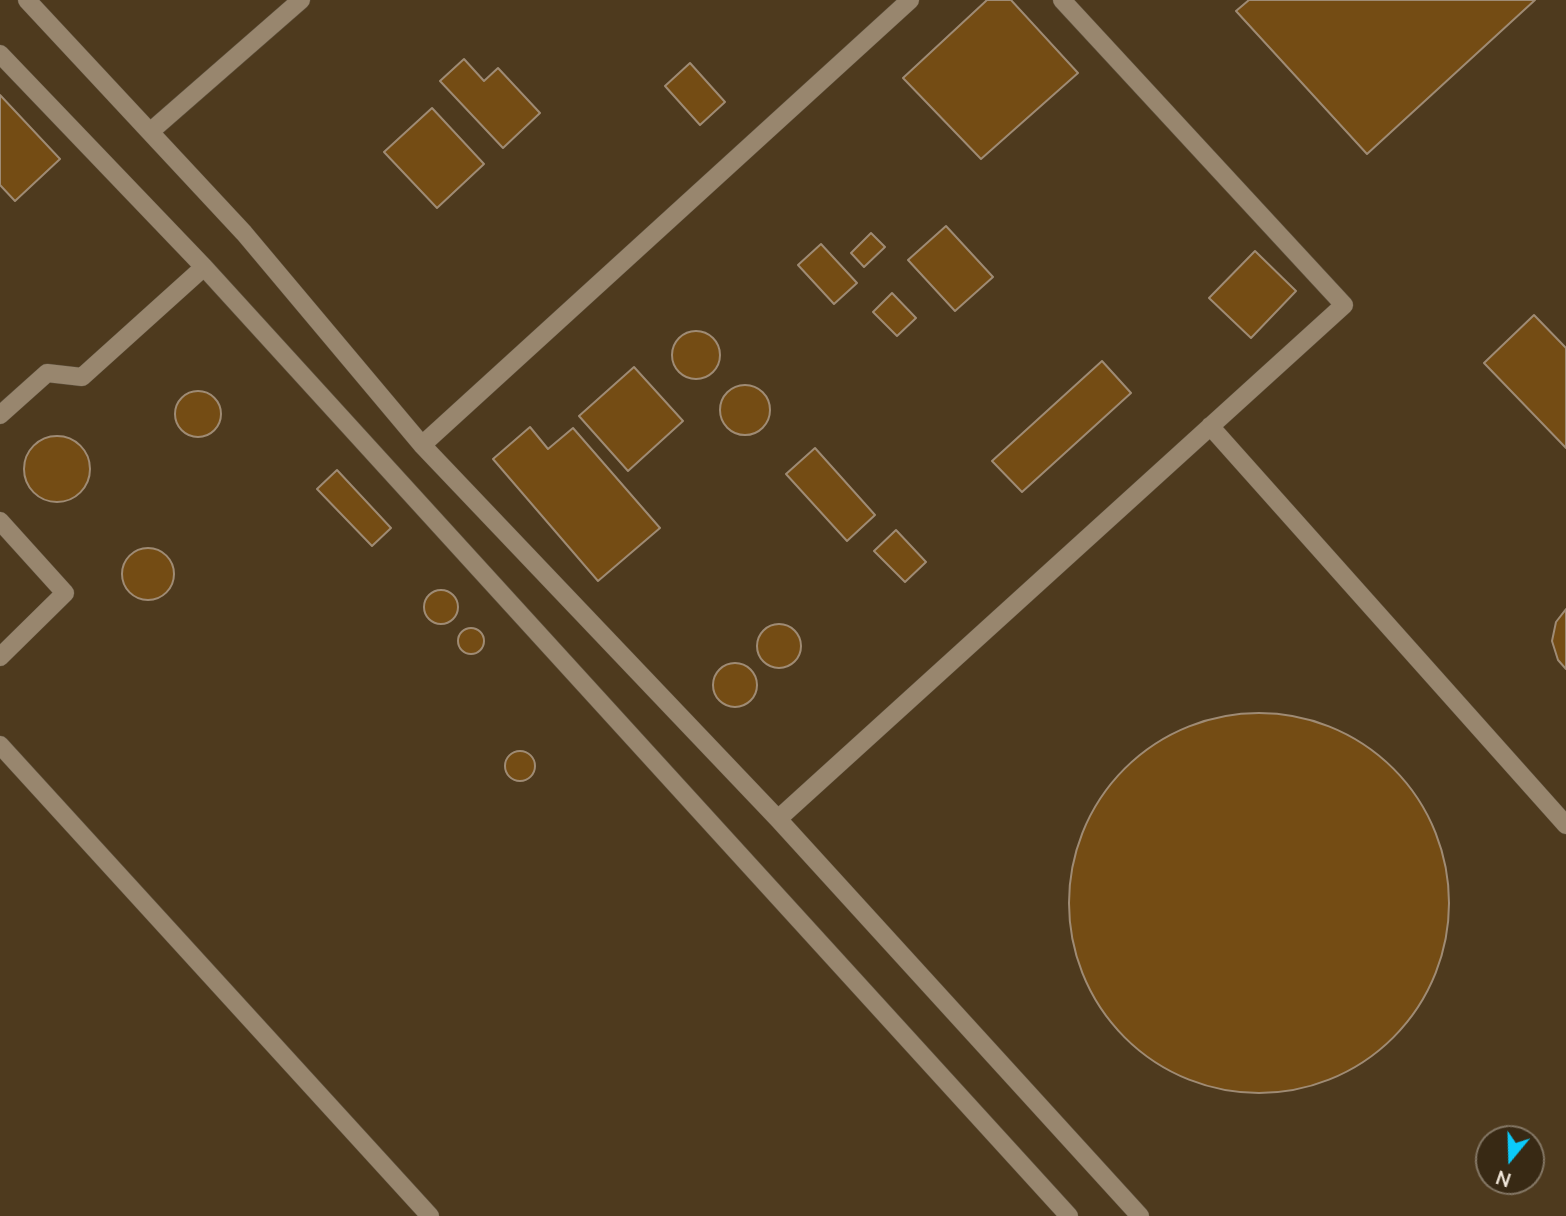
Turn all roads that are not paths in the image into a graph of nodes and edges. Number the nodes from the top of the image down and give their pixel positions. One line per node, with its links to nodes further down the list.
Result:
1 (27, 0): 6 (lane)
2 (301, 0): 6 (lane)
3 (910, 0): 10 (lane)
4 (1062, 0): 9 (lane)
5 (0, 54): 7 (lane)
6 (151, 131): 10 (lane)
7 (204, 267): 8 (lane); 17 (lane)
8 (0, 415)
9 (1210, 426): 14 (lane); 15 (lane)
10 (422, 445): 14 (lane)
11 (0, 521): 12 (lane)
12 (0, 657)
13 (0, 745): 16 (lane)
14 (778, 819): 18 (lane)
15 (1566, 825)
16 (430, 1216)
17 (1069, 1216)
18 (1140, 1216)

